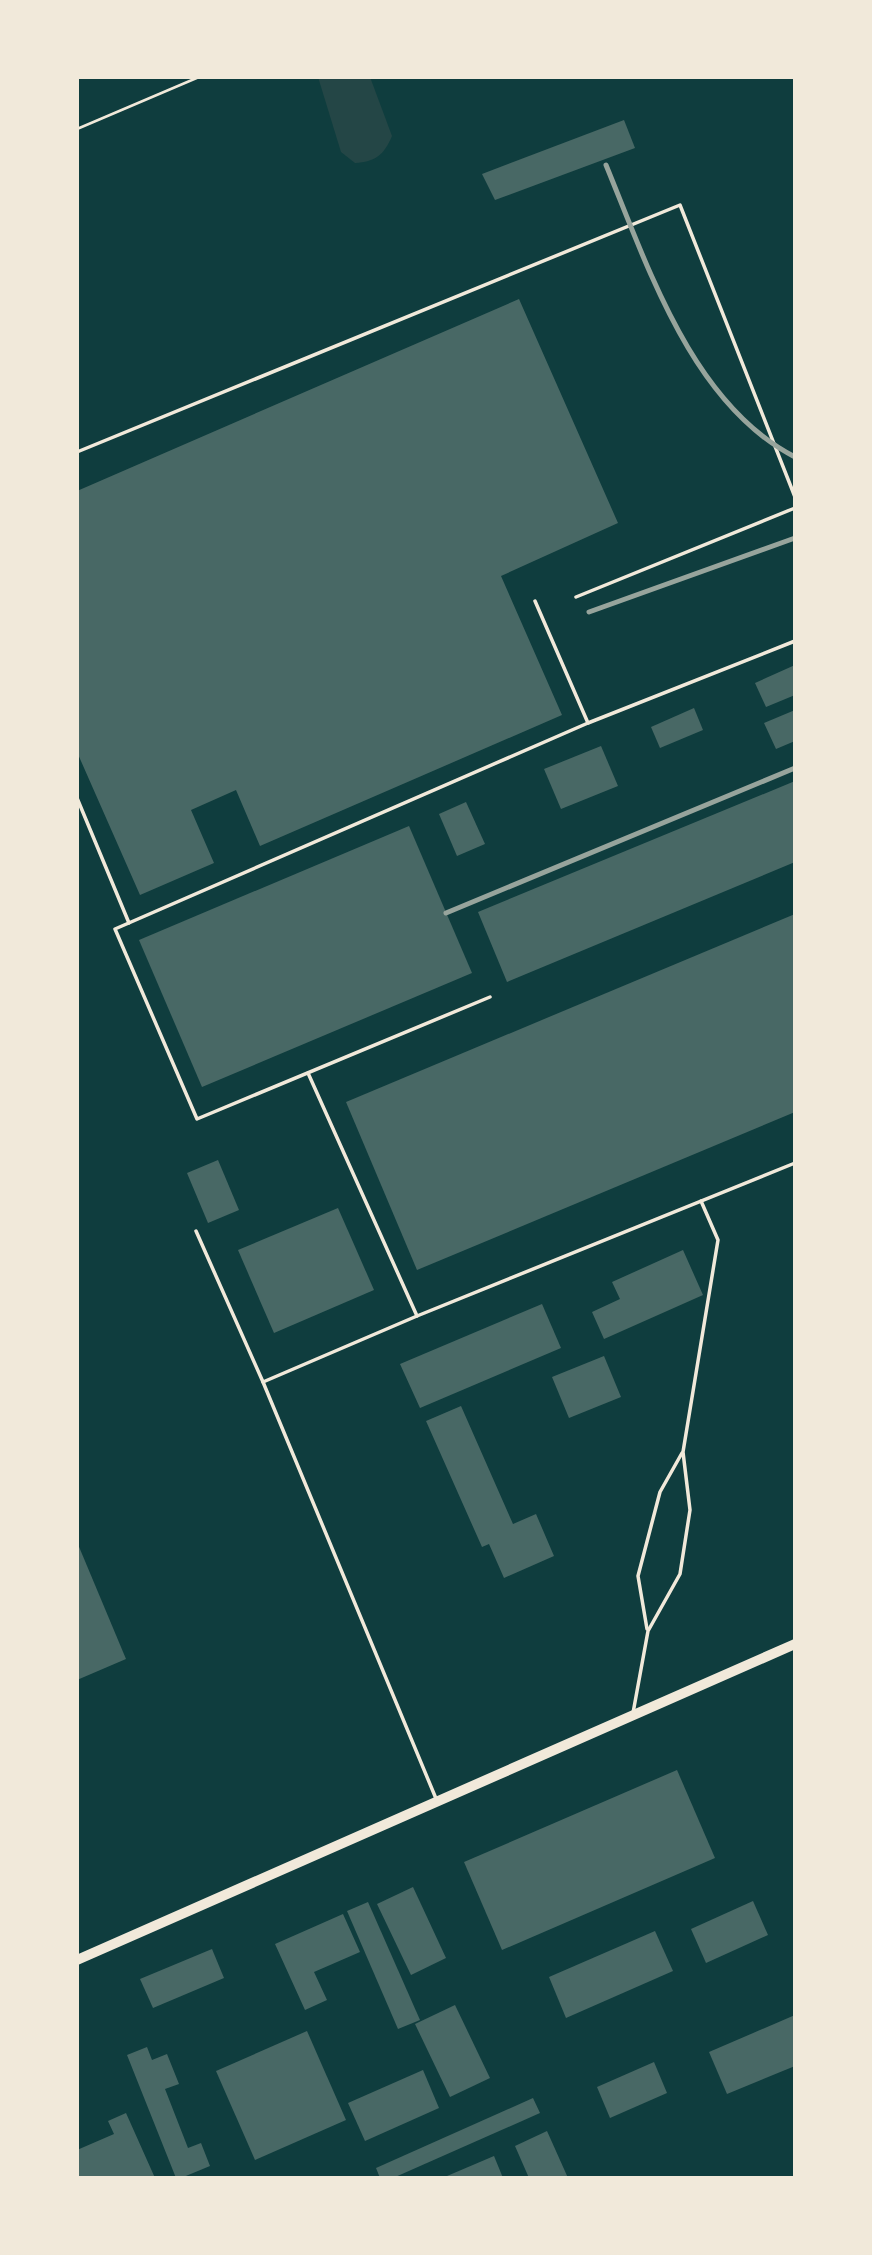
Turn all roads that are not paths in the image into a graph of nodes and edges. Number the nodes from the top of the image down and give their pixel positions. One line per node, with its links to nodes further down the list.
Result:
1 (77, 452): 2 (lane)
2 (795, 497)
3 (795, 508): 4 (lane)
4 (576, 597)
5 (535, 601): 7 (lane)
6 (795, 641): 7 (lane)
7 (588, 723): 9 (lane)
8 (77, 799): 9 (lane)
9 (129, 923): 11 (lane)
10 (490, 997): 11 (lane)
11 (308, 1073): 15 (lane)
12 (795, 1163): 13 (lane)
13 (701, 1201): 15 (lane); 17 (lane)
14 (196, 1231): 16 (lane)
15 (417, 1316): 16 (lane)
16 (264, 1382): 21 (lane)
17 (683, 1452): 18 (lane); 18 (lane)
18 (648, 1631): 20 (lane)
19 (795, 1644): 20 (street)
20 (633, 1715): 21 (street)
21 (438, 1801): 22 (street)
22 (77, 1960)

